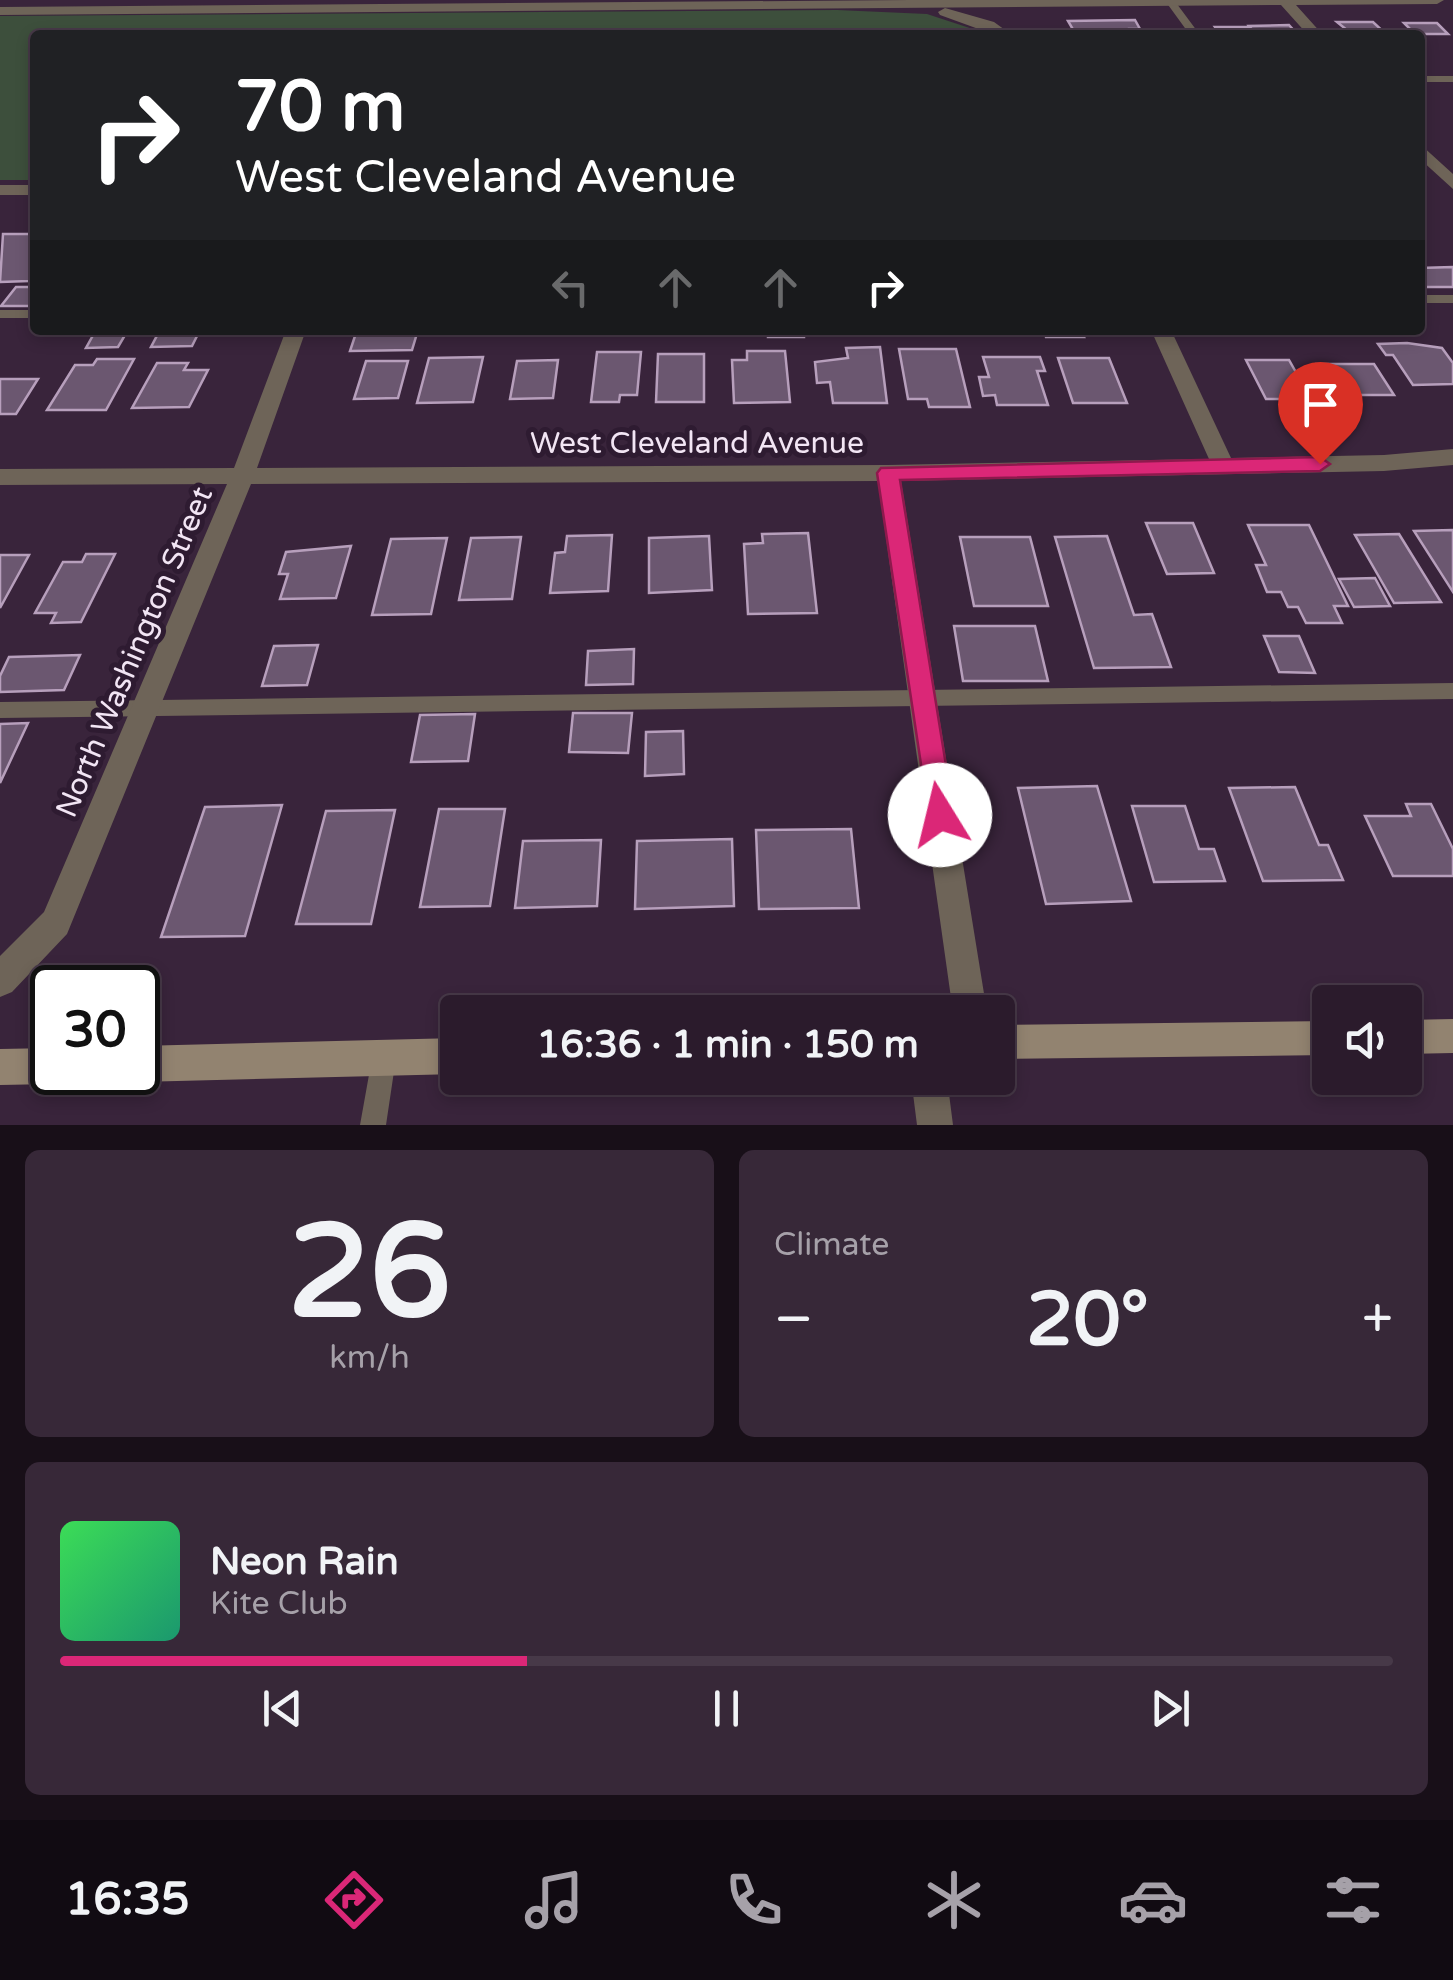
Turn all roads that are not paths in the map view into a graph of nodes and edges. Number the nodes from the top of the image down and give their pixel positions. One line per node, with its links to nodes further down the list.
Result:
1 (1284, 0): 2 (street); 4 (street); 11 (street)
2 (1438, 0)
3 (841, 2): 5 (street); 6 (street); 8 (street)
4 (1170, 2): 5 (street); 10 (lane)
5 (1005, 3): 9 (street)
6 (66, 5): 7 (street)
7 (0, 11)
8 (994, 30)
9 (1018, 30)
10 (1191, 30)
11 (1311, 30)
12 (1425, 79): 13 (lane)
13 (1453, 79)
14 (1425, 153): 16 (street)
15 (1425, 178): 16 (street)
16 (1451, 180)
17 (0, 190): 18 (street)
18 (30, 190)
19 (1425, 299): 20 (lane)
20 (1453, 299)
21 (0, 314): 22 (lane)
22 (30, 314)
23 (294, 335): 28 (street, North Washington Street)
24 (1163, 335): 26 (street)
25 (1453, 456): 26 (street, West Cleveland Avenue)
26 (1223, 465): 27 (street, West Cleveland Avenue)
27 (888, 473): 28 (street, West Cleveland Avenue); 31 (street)
28 (243, 474): 29 (street, West Cleveland Avenue); 32 (street, North Washington Street)
29 (0, 477)
30 (1453, 690): 31 (lane)
31 (922, 696): 32 (lane); 35 (street)
32 (146, 708): 33 (lane); 34 (street, North Washington Street)
33 (0, 710)
34 (0, 980)
35 (967, 995)
36 (1453, 1036): 37 (main road)
37 (1422, 1037)
38 (1312, 1038): 39 (main road)
39 (1015, 1042)
40 (440, 1056): 41 (main road)
41 (384, 1058): 42 (main road); 46 (lane)
42 (160, 1063)
43 (30, 1066): 44 (main road)
44 (0, 1067)
45 (931, 1095): 47 (street)
46 (373, 1125)
47 (935, 1125)

